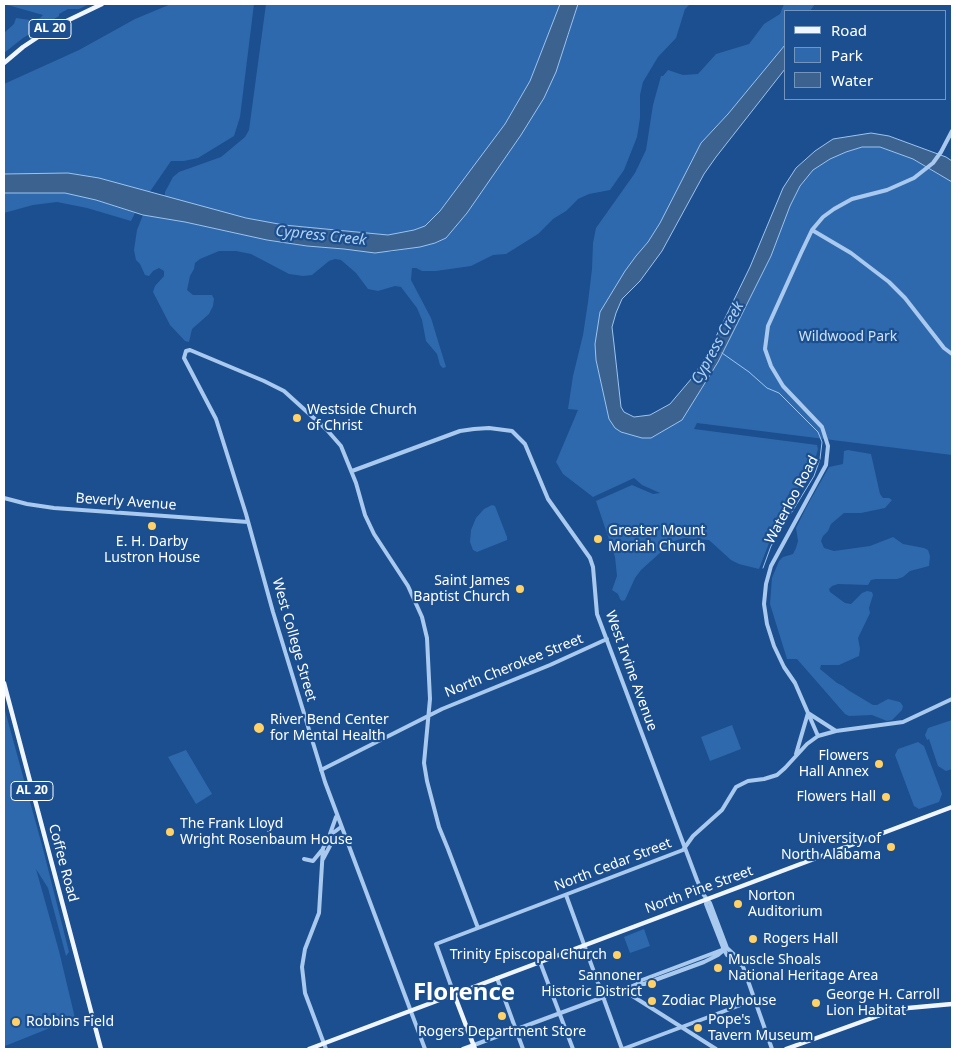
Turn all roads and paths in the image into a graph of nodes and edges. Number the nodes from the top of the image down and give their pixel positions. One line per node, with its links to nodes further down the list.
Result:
1 (102, 4): 2 (main road, AL 20)
2 (4, 63)
3 (952, 131): 4 (street, Waterloo Road)
4 (812, 230): 5 (street); 12 (street, Waterloo Road)
5 (952, 354)
6 (352, 471): 8 (street, West College Street); 9 (street, West Irvine Avenue); 13 (street)
7 (4, 498): 8 (street, Beverly Avenue)
8 (248, 522): 17 (street, West College Street)
9 (607, 639): 13 (street, North Cherokee Street); 24 (street, West Irvine Avenue)
10 (4, 683): 49 (main road, Coffee Road / AL 20)
11 (952, 699): 14 (street)
12 (808, 713): 14 (street); 15 (street, Waterloo Road); 16 (street)
13 (430, 714): 17 (street, North Cherokee Street); 29 (street)
14 (836, 731): 15 (street)
15 (818, 736): 16 (street, North Cedar Street)
16 (795, 756): 24 (street, North Cedar Street)
17 (321, 770): 19 (street, West College Street)
18 (952, 807): 28 (main road, North Pine Street)
19 (336, 814): 20 (street, West College Street); 21 (street)
20 (341, 827): 21 (street); 22 (street, West College Street)
21 (329, 837): 23 (street)
22 (346, 841): 26 (street); 43 (street, West College Street)
23 (323, 848): 25 (street); 26 (street)
24 (685, 848): 27 (street, North Cedar Street); 28 (street, West Irvine Avenue)
25 (304, 859)
26 (321, 861): 47 (street)
27 (566, 895): 29 (street, North Cedar Street); 30 (street)
28 (706, 899): 30 (main road, North Pine Street); 31 (street, West Irvine Avenue)
29 (478, 928): 39 (street, North Cedar Street)
30 (584, 945): 35 (main road, North Pine Street); 40 (street)
31 (726, 949): 32 (street); 33 (street); 34 (street); 36 (street)
32 (718, 955): 33 (street); 34 (street)
33 (732, 958): 36 (street)
34 (703, 959): 38 (street)
35 (540, 962): 37 (main road, North Pine Street); 44 (street)
36 (744, 971): 41 (street)
37 (497, 978): 39 (main road, North Pine Street); 46 (street)
38 (622, 990): 40 (street); 45 (street)
39 (454, 994): 43 (main road, North Pine Street); 48 (main road)
40 (602, 997): 44 (street); 56 (street)
41 (754, 1000): 45 (street); 58 (street)
42 (952, 1004): 59 (main road)
43 (410, 1010): 47 (main road, North Pine Street); 52 (street, West College Street)
44 (560, 1013): 46 (street); 55 (street)
45 (682, 1028): 56 (street); 57 (street)
46 (516, 1030): 48 (street); 54 (street)
47 (324, 1044): 50 (main road, North Pine Street); 51 (street)
48 (474, 1047): 53 (main road)
49 (101, 1048)
50 (309, 1049)
51 (326, 1049)
52 (425, 1049)
53 (463, 1049)
54 (523, 1049)
55 (573, 1049)
56 (623, 1049)
57 (716, 1049)
58 (772, 1049)
59 (786, 1049)

